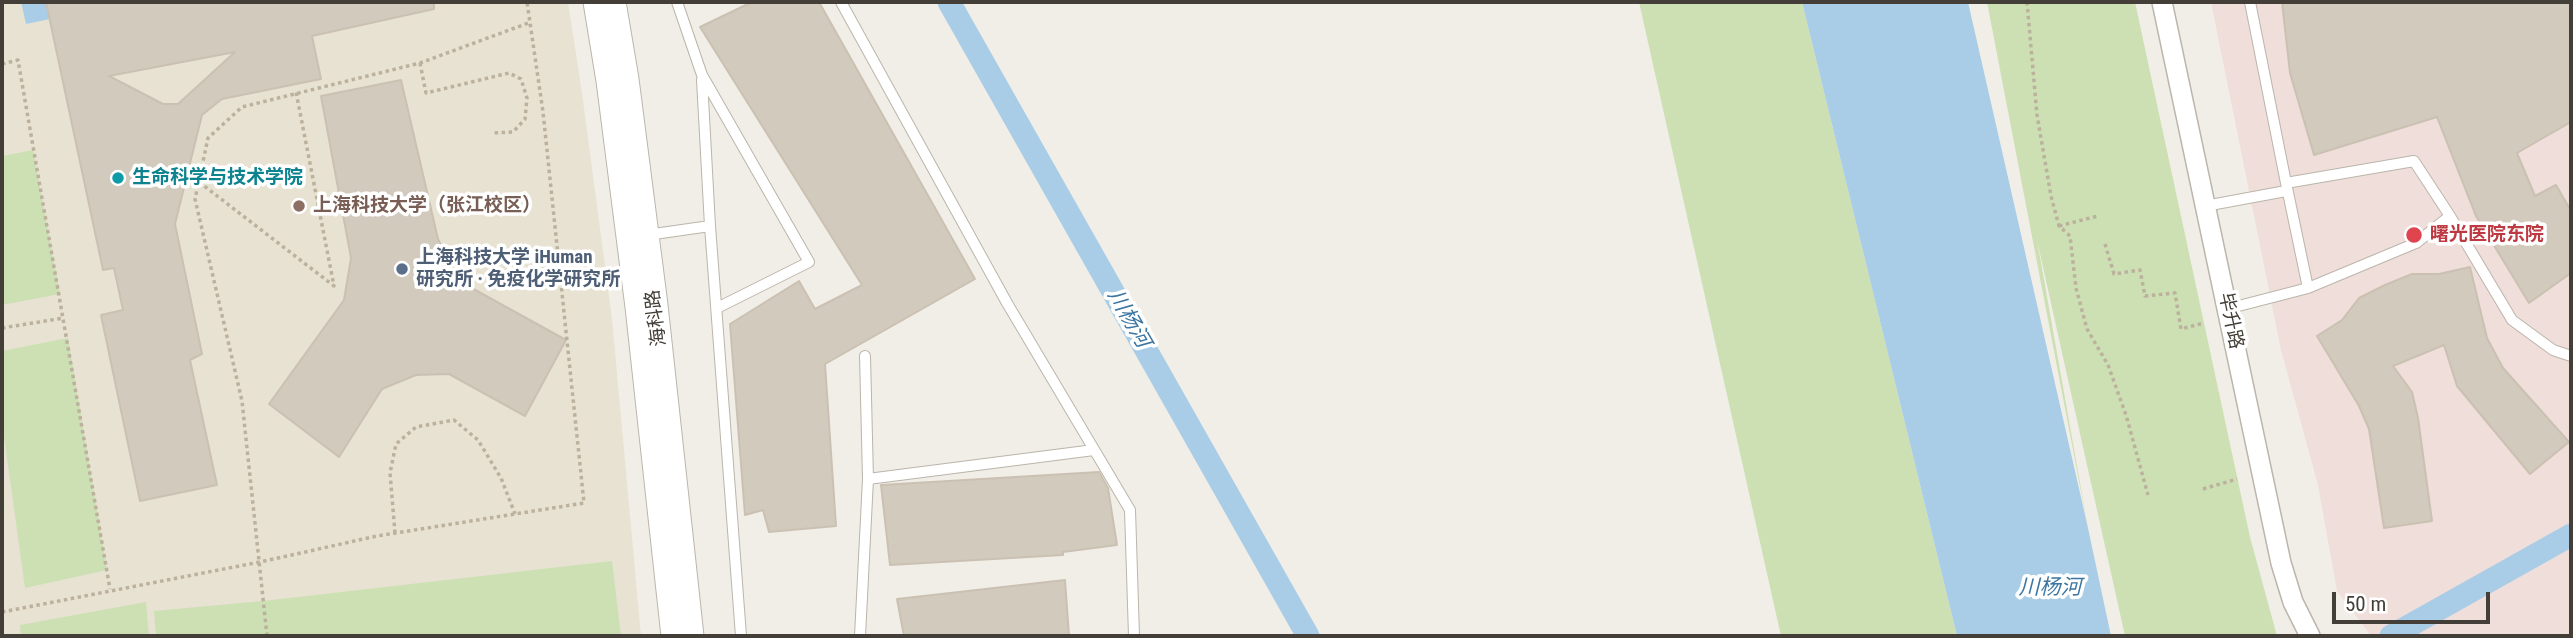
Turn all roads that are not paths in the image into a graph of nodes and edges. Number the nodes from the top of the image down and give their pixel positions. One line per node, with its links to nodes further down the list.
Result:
1 (595, 2): 20 (street, 海科路)
2 (614, 2): 12 (street, 海科路)
3 (677, 2): 7 (lane)
4 (841, 2): 18 (lane)
5 (2162, 2): 9 (street, 毕升路)
6 (2250, 2): 8 (lane)
7 (702, 75): 11 (lane); 14 (lane)
8 (2286, 187): 9 (lane); 10 (lane); 13 (lane)
9 (2205, 206): 15 (street, 毕升路)
10 (2450, 216): 13 (lane); 17 (lane)
11 (710, 226): 12 (lane); 14 (lane)
12 (647, 235): 21 (street, 海科路)
13 (2308, 288): 15 (lane)
14 (717, 308): 22 (lane)
15 (2227, 309): 25 (street, 毕升路)
16 (865, 356): 19 (lane)
17 (2571, 356)
18 (1094, 450): 19 (lane); 24 (lane)
19 (868, 479): 23 (lane)
20 (673, 636)
21 (692, 636)
22 (741, 636)
23 (860, 636)
24 (1134, 636)
25 (2310, 636)

